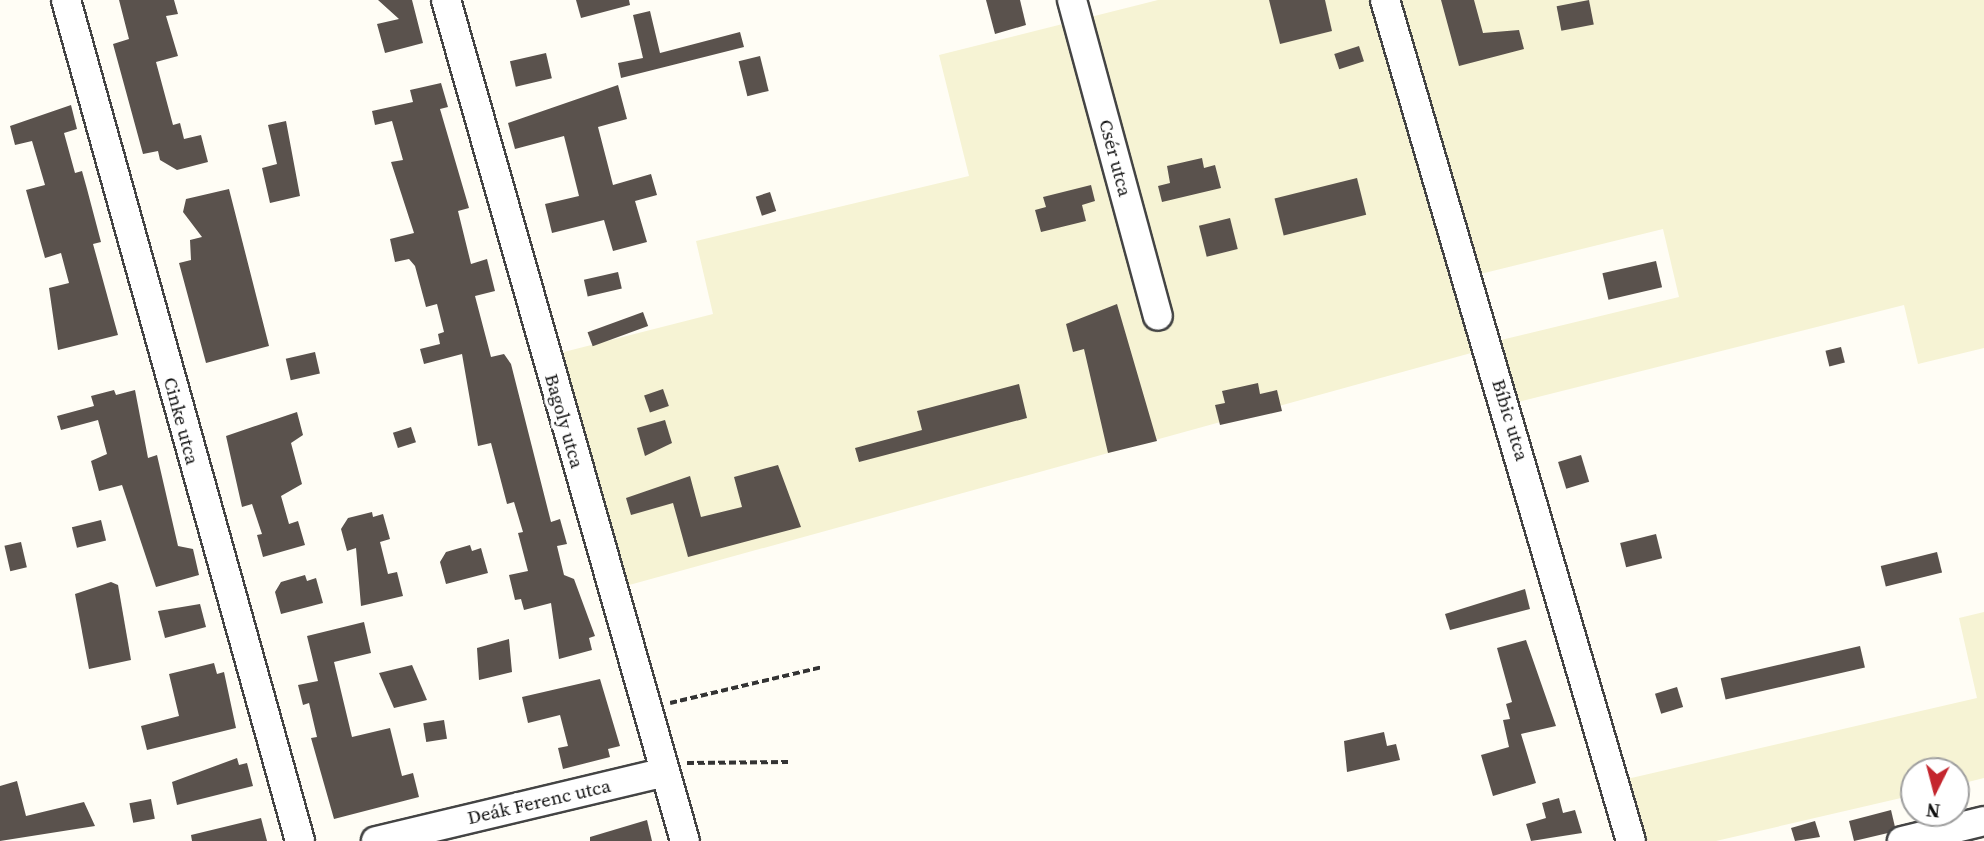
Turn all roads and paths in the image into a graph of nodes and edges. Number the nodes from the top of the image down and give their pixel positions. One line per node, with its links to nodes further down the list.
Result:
1 (66, 0): 11 (street, Cinke utca)
2 (446, 0): 7 (street, Bagoly utca)
3 (1072, 0): 5 (street, Csér utca)
4 (1385, 0): 14 (street, Bíbic utca)
5 (1158, 316)
6 (822, 667): 7 (path)
7 (645, 708): 9 (street, Bagoly utca)
8 (788, 762): 9 (path)
9 (661, 769): 12 (street, Deák Ferenc utca); 13 (street, Bagoly utca)
10 (1984, 821): 15 (street)
11 (300, 841)
12 (376, 841)
13 (685, 841)
14 (1631, 841)
15 (1902, 841)

